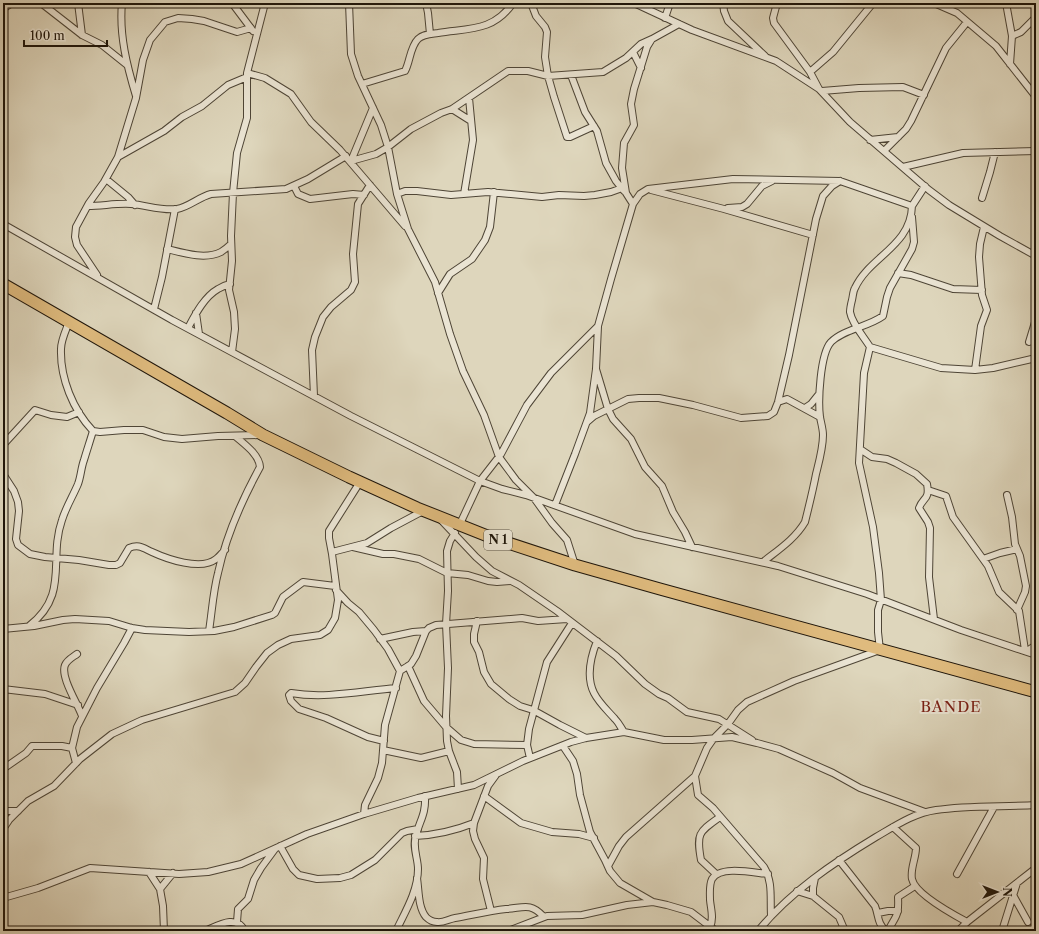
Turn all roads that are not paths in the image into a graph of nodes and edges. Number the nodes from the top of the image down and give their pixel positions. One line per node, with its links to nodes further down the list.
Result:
1 (12, 3): 19 (street)
2 (41, 3): 27 (street)
3 (78, 3): 27 (street)
4 (122, 3): 34 (street)
5 (232, 3): 25 (street)
6 (265, 3): 28 (street)
7 (349, 3): 40 (street)
8 (426, 3): 26 (street)
9 (513, 3): 26 (street)
10 (531, 3): 39 (street)
11 (634, 3): 22 (street)
12 (670, 3): 22 (street)
13 (723, 3): 32 (street)
14 (777, 3): 36 (street)
15 (873, 3): 36 (street)
16 (934, 3): 20 (street)
17 (945, 3): 20 (street)
18 (1005, 4): 29 (street)
19 (3, 10)
20 (953, 11): 23 (street)
21 (1036, 17): 29 (street)
22 (665, 18): 24 (street)
23 (967, 22): 33 (street); 42 (street)
24 (679, 24): 30 (street); 32 (street)
25 (250, 28): 28 (street); 44 (street)
26 (430, 34): 40 (street)
27 (82, 35): 34 (street)
28 (257, 36): 37 (street)
29 (1012, 36): 33 (street)
30 (652, 39): 31 (street); 35 (street)
31 (633, 52): 35 (street); 38 (street)
32 (766, 58): 41 (street)
33 (1010, 64): 43 (street)
34 (127, 65): 44 (street)
35 (641, 68): 66 (street)
36 (810, 72): 41 (street)
37 (247, 75): 56 (street); 57 (street); 69 (street)
38 (571, 75): 39 (street); 49 (street)
39 (548, 76): 45 (street); 49 (street)
40 (362, 84): 46 (street)
41 (820, 90): 42 (street); 51 (street)
42 (924, 95): 50 (street)
43 (1036, 97)
44 (136, 98): 57 (street)
45 (469, 98): 47 (street); 48 (street)
46 (373, 108): 52 (street); 58 (street)
47 (452, 110): 48 (street); 52 (street)
48 (471, 121): 71 (street)
49 (594, 126): 66 (street)
50 (898, 137): 51 (street); 53 (street)
51 (870, 140): 53 (street)
52 (388, 147): 58 (street); 70 (street)
53 (884, 151): 59 (street)
54 (1036, 151): 55 (street)
55 (994, 152): 59 (street); 73 (street)
56 (346, 156): 58 (street); 64 (street)
57 (118, 157): 60 (street)
58 (351, 161): 63 (street)
59 (903, 167): 65 (street)
60 (106, 179): 75 (street); 76 (street)
61 (774, 180): 62 (street); 67 (street); 79 (street)
62 (840, 181): 77 (street); 84 (street)
63 (370, 185): 72 (street); 83 (street)
64 (294, 186): 69 (street); 72 (street)
65 (925, 186): 77 (street); 82 (street)
66 (625, 189): 68 (street); 74 (street)
67 (648, 189): 74 (street); 79 (street)
68 (494, 192): 71 (street); 93 (street)
69 (233, 193): 78 (street); 85 (street)
70 (397, 194): 71 (street); 83 (street)
71 (464, 194)
72 (364, 195): 109 (street)
73 (982, 198)
74 (633, 204): 98 (street)
75 (135, 205): 76 (street); 78 (street)
76 (88, 206): 89 (street)
77 (912, 206): 80 (street)
78 (175, 209): 86 (street)
79 (724, 209): 84 (street)
80 (912, 216): 88 (street); 100 (street)
81 (3, 224): 89 (street)
82 (984, 227): 87 (street); 92 (street)
83 (408, 229): 93 (street)
84 (813, 235): 110 (street)
85 (231, 244): 86 (street); 91 (street)
86 (167, 249): 94 (street)
87 (1036, 256)
88 (898, 274): 92 (street); 100 (street)
89 (99, 278): 94 (street)
90 (3, 284): 97 (highway, N 1)
91 (230, 284): 95 (street); 104 (street)
92 (982, 290): 107 (street)
93 (438, 293): 121 (street)
94 (154, 309): 99 (street)
95 (196, 313): 99 (street); 101 (street)
96 (1036, 319): 102 (street)
97 (69, 322): 113 (street); 117 (highway, N 1)
98 (598, 326): 106 (street); 121 (street)
99 (188, 328): 101 (street)
100 (857, 328): 103 (street); 108 (street)
101 (199, 334): 104 (street)
102 (1029, 342)
103 (870, 347): 107 (street); 120 (street)
104 (232, 352): 109 (street)
105 (1036, 358): 107 (street)
106 (596, 369): 112 (street); 115 (street)
107 (975, 370)
108 (819, 394): 111 (street); 114 (street)
109 (314, 396): 123 (street)
110 (778, 402): 111 (street); 112 (street)
111 (805, 408): 114 (street)
112 (608, 409): 115 (street); 132 (street)
113 (79, 412): 116 (street); 119 (street)
114 (820, 417): 138 (street)
115 (587, 422): 128 (street)
116 (93, 431): 118 (street); 136 (street)
117 (263, 435): 118 (street); 124 (highway, N 1)
118 (235, 436): 134 (street)
119 (3, 445)
120 (860, 449): 125 (street); 143 (street)
121 (499, 457): 123 (street); 127 (street)
122 (3, 474): 136 (street)
123 (480, 480): 127 (street); 130 (street)
124 (360, 482): 129 (highway, N 1); 135 (street)
125 (928, 490): 137 (street); 146 (street)
126 (1008, 496): 133 (street)
127 (534, 498): 128 (street); 139 (street)
128 (554, 505): 132 (street)
129 (423, 511): 130 (highway, N 1); 131 (street)
130 (457, 530): 139 (highway, N 1); 140 (street); 141 (street)
131 (353, 547): 135 (street); 140 (street)
132 (692, 547): 138 (street)
133 (1017, 549): 137 (street); 144 (street)
134 (225, 550): 136 (street); 153 (street)
135 (332, 552): 142 (street)
136 (56, 557): 150 (street)
137 (983, 559): 144 (street)
138 (763, 562): 143 (street)
139 (575, 565): 158 (highway, N 1)
140 (447, 573): 141 (street); 149 (street)
141 (510, 581): 145 (street)
142 (336, 588): 153 (street); 155 (street); 186 (street)
143 (881, 600): 146 (street); 158 (street)
144 (1018, 610): 159 (street)
145 (567, 619): 147 (street); 148 (street)
146 (934, 619): 159 (street)
147 (477, 622): 149 (street); 169 (street)
148 (572, 623): 156 (street); 169 (street)
149 (446, 624): 154 (street); 172 (street)
150 (29, 627): 151 (street); 152 (street)
151 (132, 628): 153 (street); 168 (street)
152 (3, 630)
153 (209, 631)
154 (426, 631): 155 (street); 162 (street)
155 (380, 639): 163 (street)
156 (596, 641): 171 (street); 174 (street)
157 (1036, 645): 159 (street)
158 (880, 650): 166 (highway, N 1); 171 (street)
159 (1026, 651): 161 (street)
160 (77, 654): 167 (street)
161 (1036, 654)
162 (408, 666): 163 (street); 172 (street)
163 (400, 671): 164 (street)
164 (396, 688): 177 (street); 177 (street)
165 (3, 689): 167 (street)
166 (1036, 692)
167 (78, 706): 168 (street); 170 (street)
168 (87, 706): 170 (street)
169 (533, 710): 173 (street); 180 (street)
170 (82, 716): 182 (street)
171 (728, 724): 176 (street); 179 (street)
172 (446, 727): 180 (street); 184 (street)
173 (572, 731): 175 (street); 178 (street)
174 (624, 732): 175 (street); 176 (street)
175 (586, 738): 178 (street)
176 (714, 738): 179 (street); 189 (street)
177 (384, 741): 183 (street)
178 (571, 742): 181 (street)
179 (757, 743): 197 (street)
180 (527, 745): 185 (street)
181 (563, 746): 185 (street); 205 (street)
182 (72, 748): 186 (street); 187 (street)
183 (383, 750): 184 (street); 198 (street)
184 (449, 751): 190 (street)
185 (530, 758): 188 (street)
186 (76, 763): 196 (street)
187 (3, 769)
188 (497, 774): 190 (street); 192 (street)
189 (695, 776): 199 (street); 208 (street)
190 (458, 789): 191 (street)
191 (425, 796): 198 (street); 203 (street)
192 (484, 796): 200 (street); 205 (street)
193 (1036, 805): 194 (street)
194 (994, 807): 197 (street); 214 (street)
195 (3, 811): 196 (street)
196 (18, 811): 202 (street)
197 (924, 812): 201 (street)
198 (364, 814): 206 (street)
199 (720, 817): 212 (street); 213 (street)
200 (474, 823): 204 (street); 225 (street)
201 (892, 827): 207 (street); 218 (street)
202 (3, 829)
203 (418, 829): 204 (street); 206 (street)
204 (415, 836): 215 (street)
205 (594, 838): 208 (street)
206 (278, 847): 211 (street); 230 (street)
207 (839, 860): 216 (street); 227 (street)
208 (608, 866): 224 (street)
209 (1036, 868): 217 (street)
210 (149, 872): 211 (street); 219 (street); 223 (street)
211 (173, 873): 219 (street)
212 (716, 874): 213 (street); 233 (street)
213 (768, 874): 228 (street)
214 (957, 874)
215 (417, 878): 225 (street); 237 (street)
216 (815, 878): 220 (street); 222 (street)
217 (1017, 883): 221 (street); 231 (street)
218 (915, 886): 226 (street); 231 (street)
219 (160, 889): 234 (street)
220 (797, 891): 222 (street); 228 (street)
221 (1013, 895): 232 (street); 244 (street)
222 (814, 896): 241 (street)
223 (3, 898)
224 (653, 902): 229 (street); 233 (street)
225 (491, 910): 229 (street)
226 (898, 911): 227 (street); 242 (street)
227 (878, 913): 242 (street)
228 (771, 915): 240 (street)
229 (543, 916): 238 (street)
230 (237, 922): 235 (street); 236 (street)
231 (967, 922): 243 (street)
232 (1028, 922)
233 (710, 927): 239 (street)
234 (164, 931)
235 (205, 931)
236 (245, 931)
237 (396, 931)
238 (508, 931)
239 (716, 931)
240 (758, 931)
241 (845, 931)
242 (887, 931)
243 (958, 931)
244 (1002, 931)

